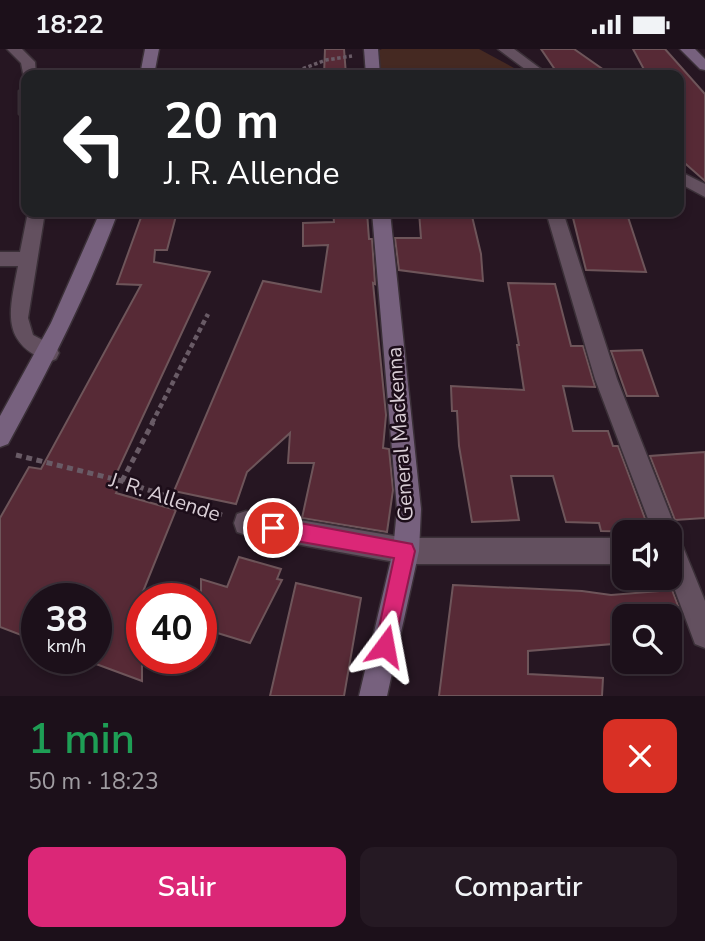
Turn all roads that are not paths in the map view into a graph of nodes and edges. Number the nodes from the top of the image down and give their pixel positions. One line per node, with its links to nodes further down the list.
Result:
1 (14, 49): 7 (street)
2 (152, 49): 8 (street)
3 (505, 49): 10 (street)
4 (687, 49): 6 (street)
5 (371, 52): 9 (street)
6 (705, 67)
7 (29, 70)
8 (148, 70)
9 (373, 70)
10 (535, 70)
11 (684, 179): 12 (street)
12 (705, 191)
13 (35, 217): 18 (street)
14 (107, 217): 19 (street)
15 (381, 217): 23 (street, General Mackenna)
16 (556, 217): 21 (street)
17 (0, 259): 18 (street)
18 (29, 259): 19 (street)
19 (49, 353): 20 (street)
20 (0, 437)
21 (660, 520)
22 (246, 523): 23 (street, J. R. Allende)
23 (406, 551): 24 (street, J. R. Allende); 27 (street, General Mackenna)
24 (612, 551)
25 (682, 577): 26 (street)
26 (705, 634)
27 (373, 696)

